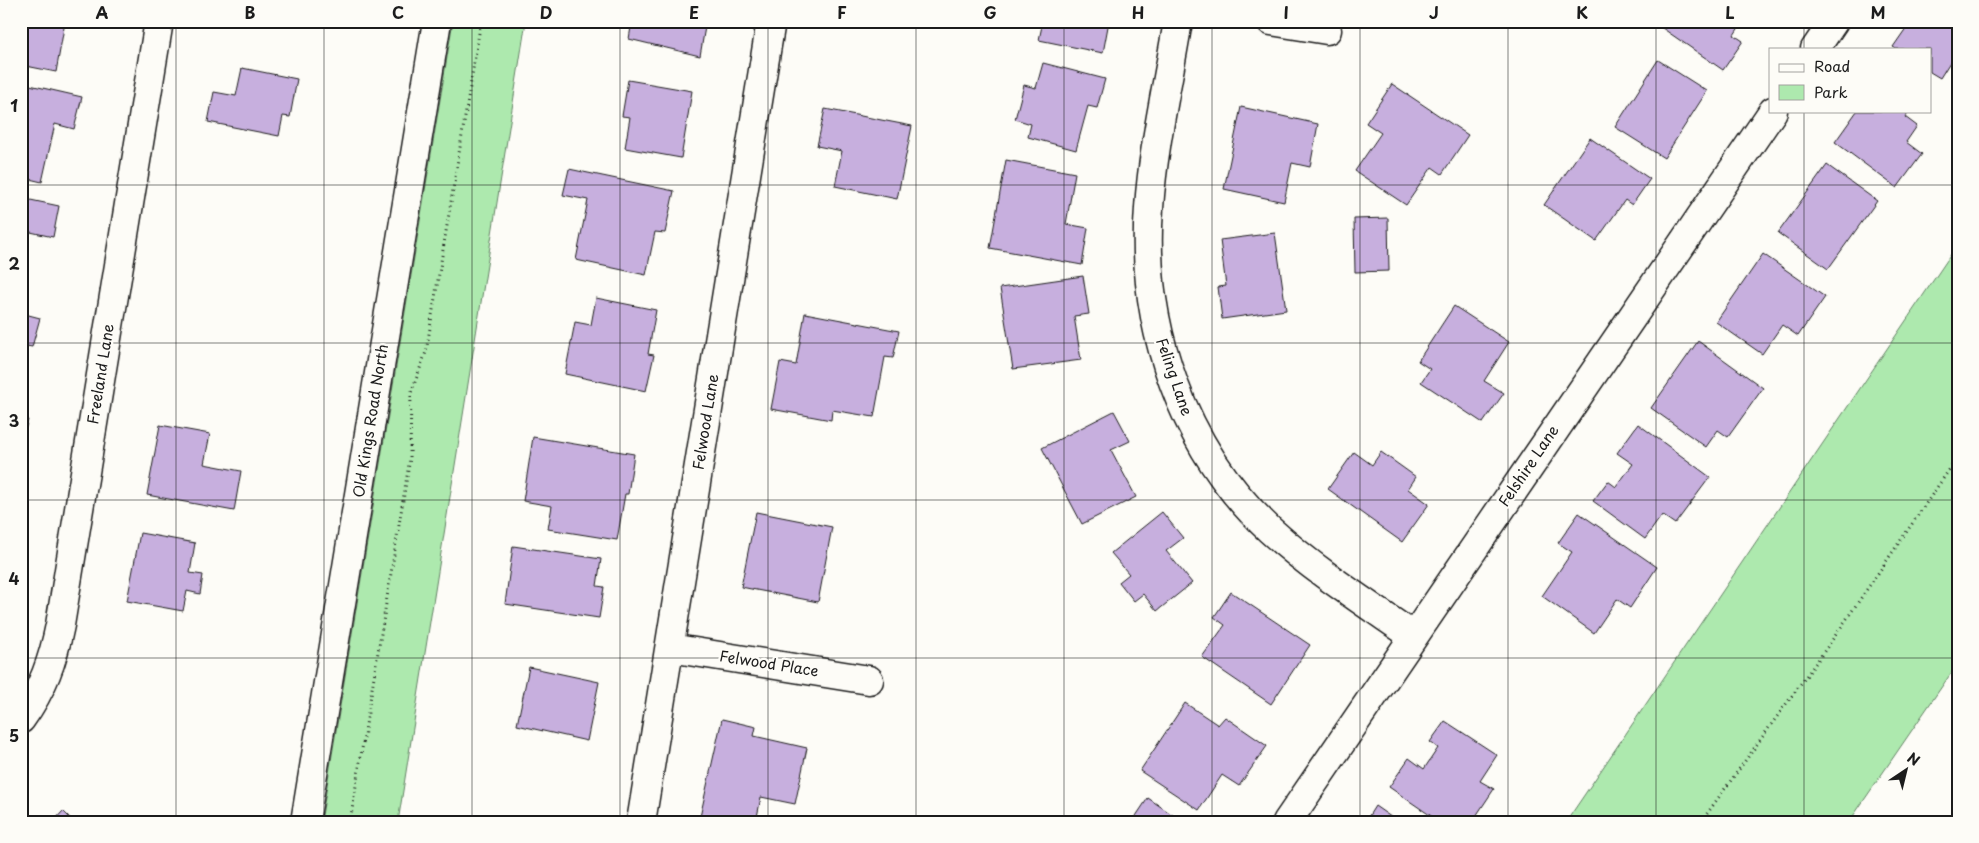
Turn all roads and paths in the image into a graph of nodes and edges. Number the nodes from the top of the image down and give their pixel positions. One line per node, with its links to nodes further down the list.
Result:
1 (159, 21): 15 (street, Freeland Lane)
2 (437, 21): 16 (street, Old Kings Road North)
3 (481, 21): 17 (path)
4 (772, 21): 13 (street, Felwood Lane)
5 (1178, 21): 12 (street, Feling Lane)
6 (1271, 21): 8 (street)
7 (1834, 21): 9 (street)
8 (1327, 30)
9 (1816, 48)
10 (1772, 112): 12 (street, Felshire Lane)
11 (1958, 457): 20 (path)
12 (1413, 636): 19 (street, Felshire Lane)
13 (670, 648): 14 (street, Felwood Place); 18 (street, Felwood Lane)
14 (868, 680)
15 (21, 719)
16 (305, 822)
17 (350, 822)
18 (640, 822)
19 (1287, 822)
20 (1701, 822)

